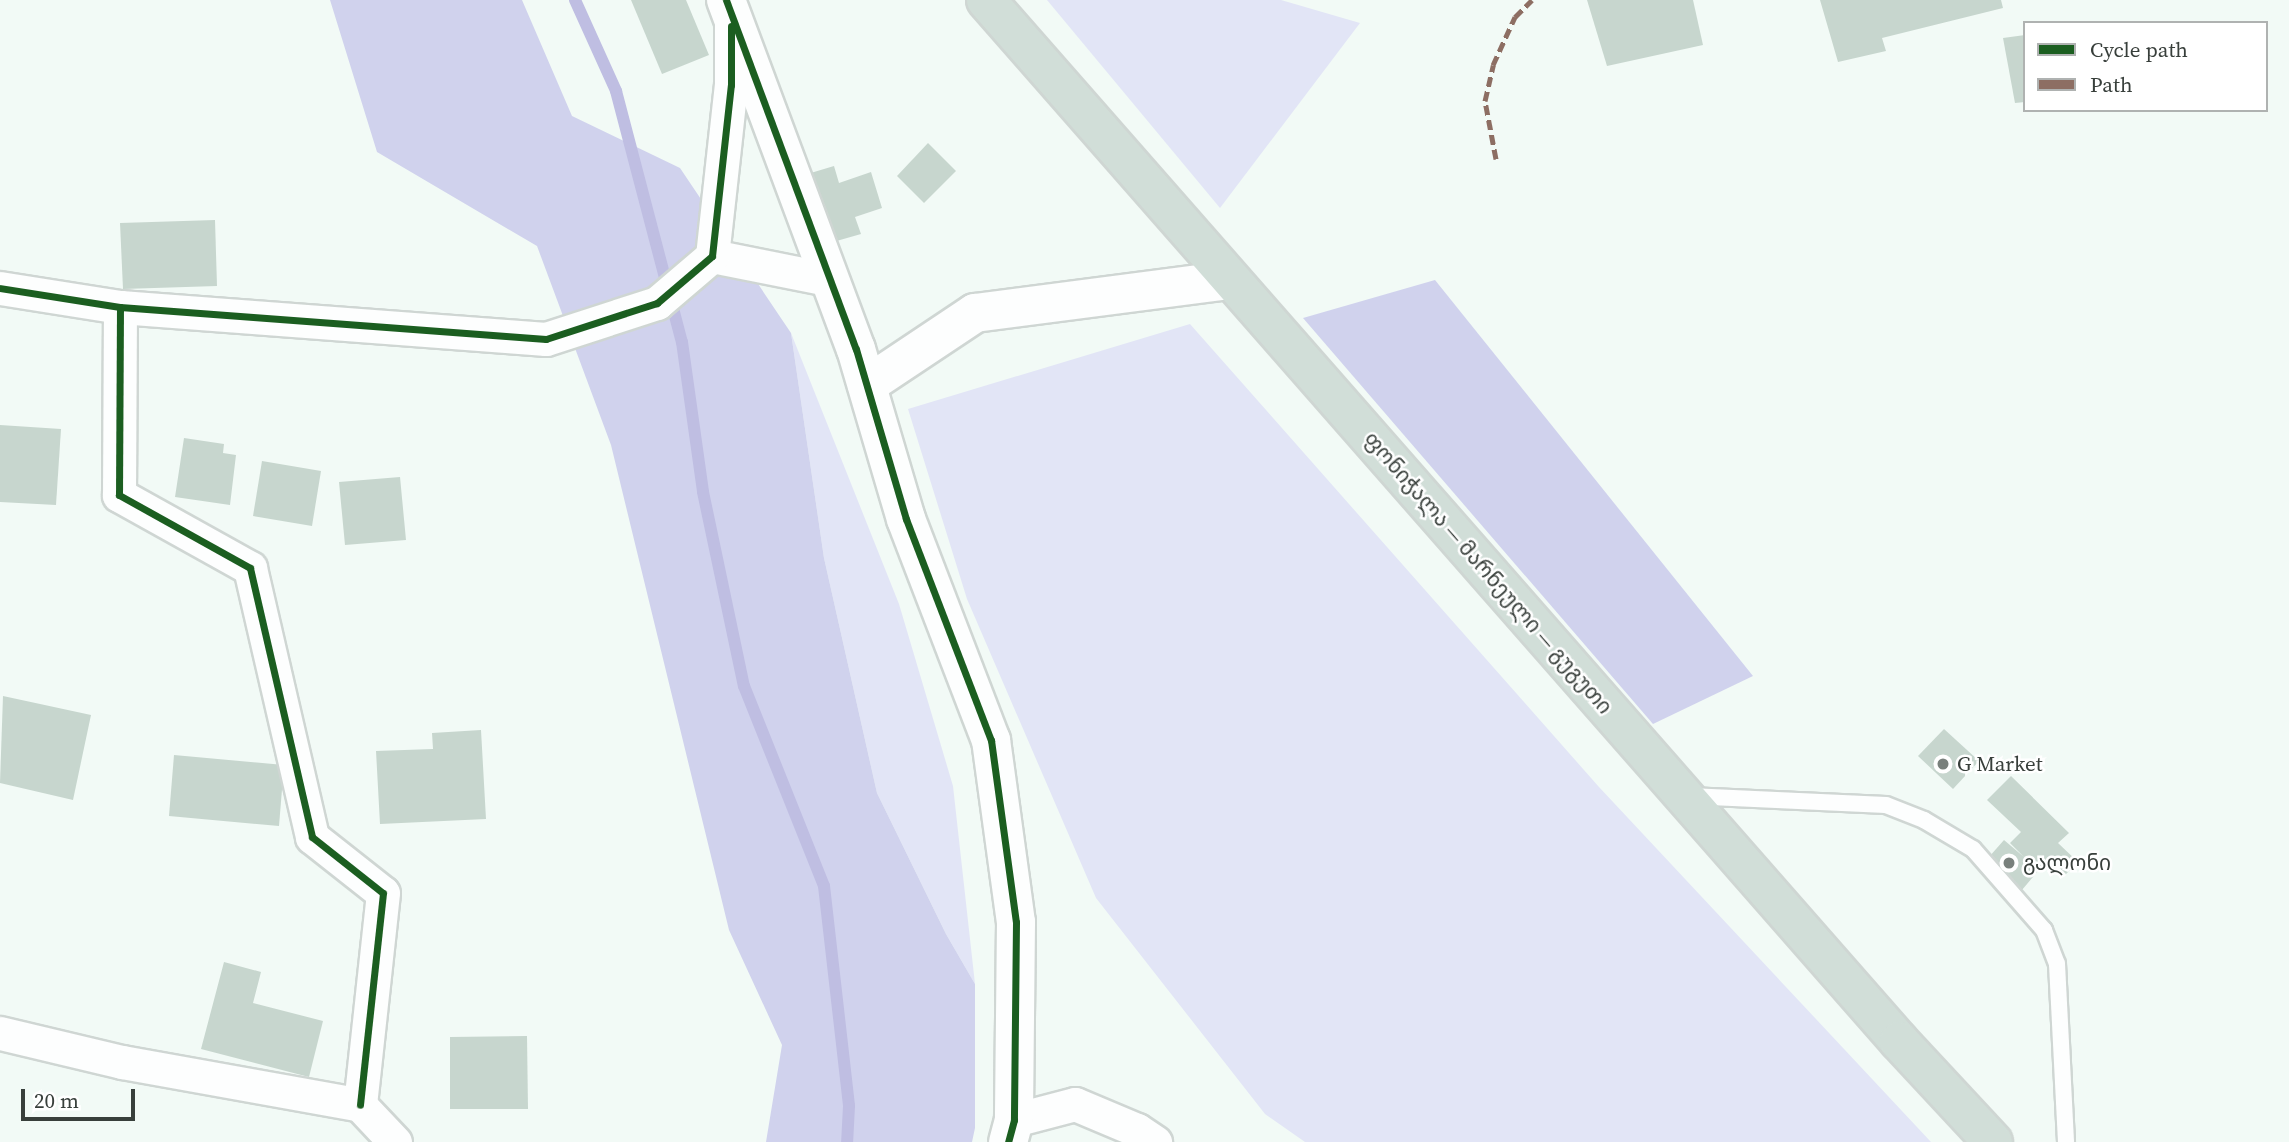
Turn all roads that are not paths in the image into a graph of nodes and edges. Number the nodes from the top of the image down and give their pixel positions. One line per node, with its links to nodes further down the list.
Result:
1 (986, 0): 5 (highway, ფონიჭალა — მარნეული — გუგუთი)
2 (728, 7): 3 (street); 4 (street)
3 (712, 256): 4 (street); 7 (street)
4 (827, 279): 8 (street)
5 (1230, 279): 8 (street); 9 (highway, ფონიჭალა — მარნეული — გუგუთი)
6 (0, 288): 7 (street)
7 (120, 307): 11 (street)
8 (867, 385): 12 (street)
9 (1684, 796): 15 (highway, ფონიჭალა — მარნეული — გუგუთი); 16 (lane)
10 (0, 1033): 11 (street)
11 (360, 1105): 13 (street)
12 (1011, 1131): 14 (street)
13 (395, 1142)
14 (1155, 1142)
15 (1993, 1142)
16 (2066, 1142)

